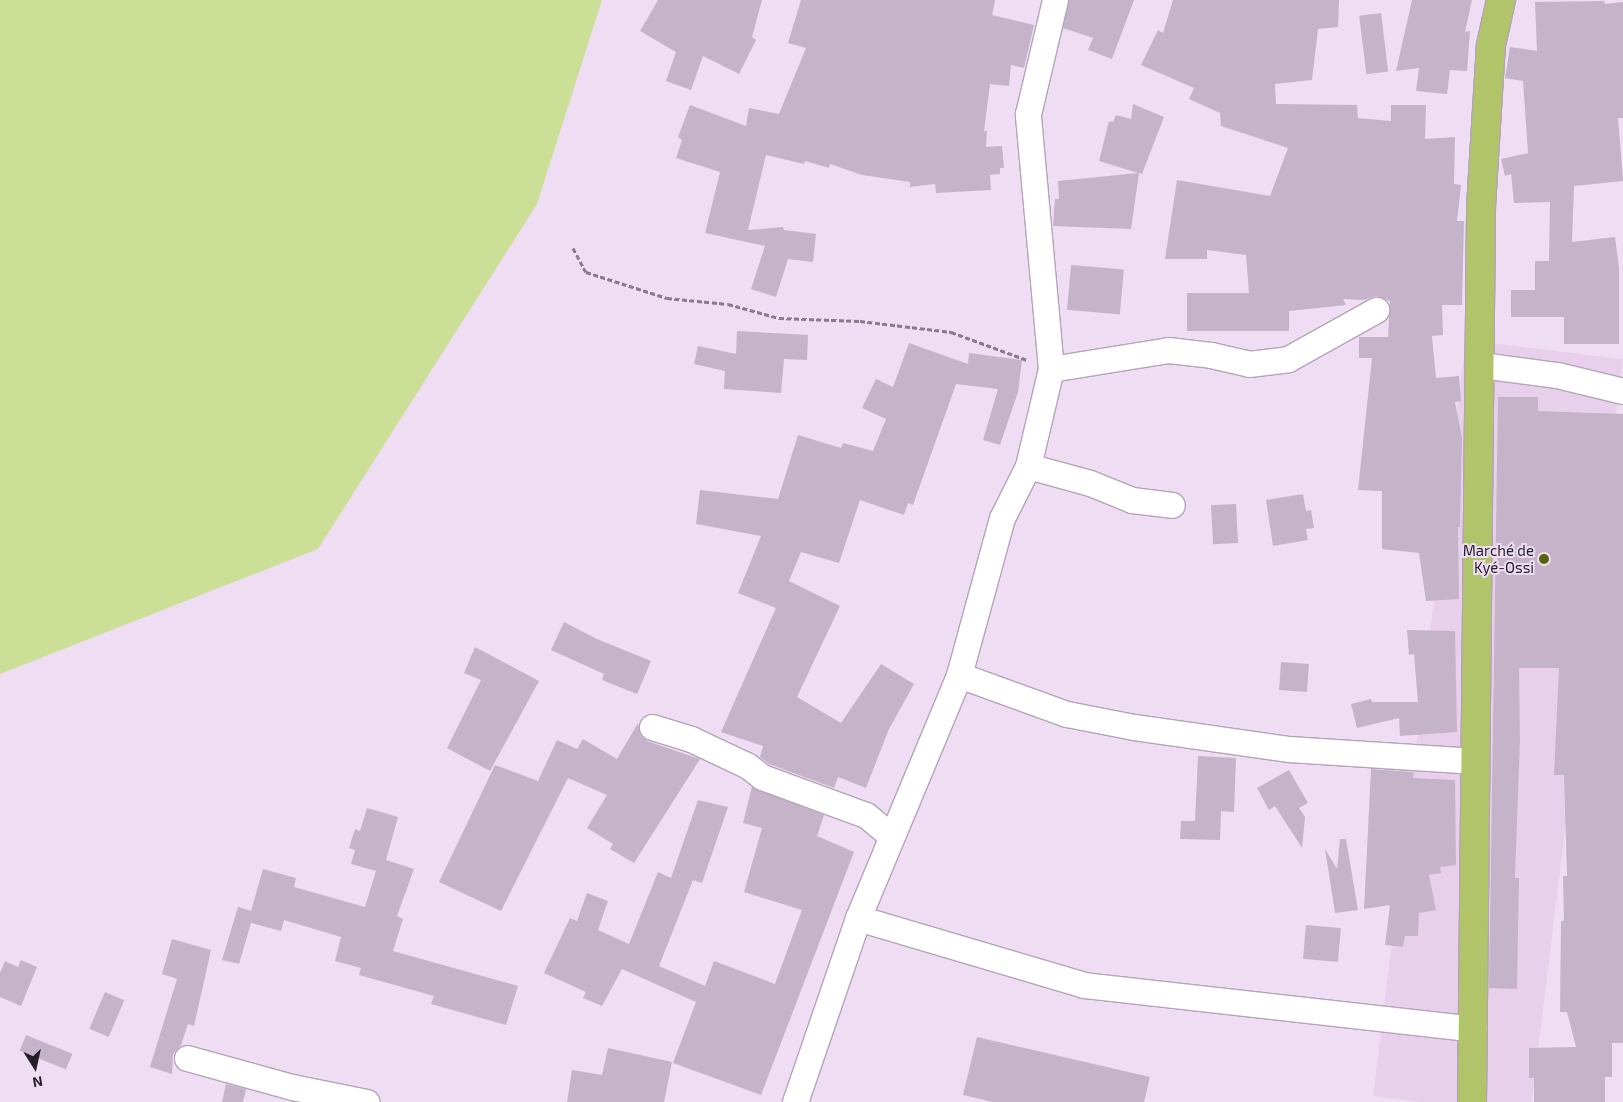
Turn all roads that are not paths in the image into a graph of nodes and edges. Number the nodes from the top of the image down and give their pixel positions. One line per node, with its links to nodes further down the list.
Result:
1 (1054, 0): 5 (street)
2 (1501, 0): 4 (highway)
3 (1376, 310): 5 (street)
4 (1481, 365): 6 (street); 11 (highway)
5 (1051, 369): 7 (street)
6 (1623, 391)
7 (1028, 466): 8 (street); 9 (street)
8 (1172, 505)
9 (960, 675): 11 (street); 12 (street)
10 (652, 727): 12 (street)
11 (1476, 761): 14 (highway)
12 (890, 835): 13 (street)
13 (858, 918): 14 (street); 17 (street)
14 (1474, 1029): 18 (highway)
15 (188, 1058): 16 (street)
16 (367, 1102)
17 (795, 1102)
18 (1472, 1102)

